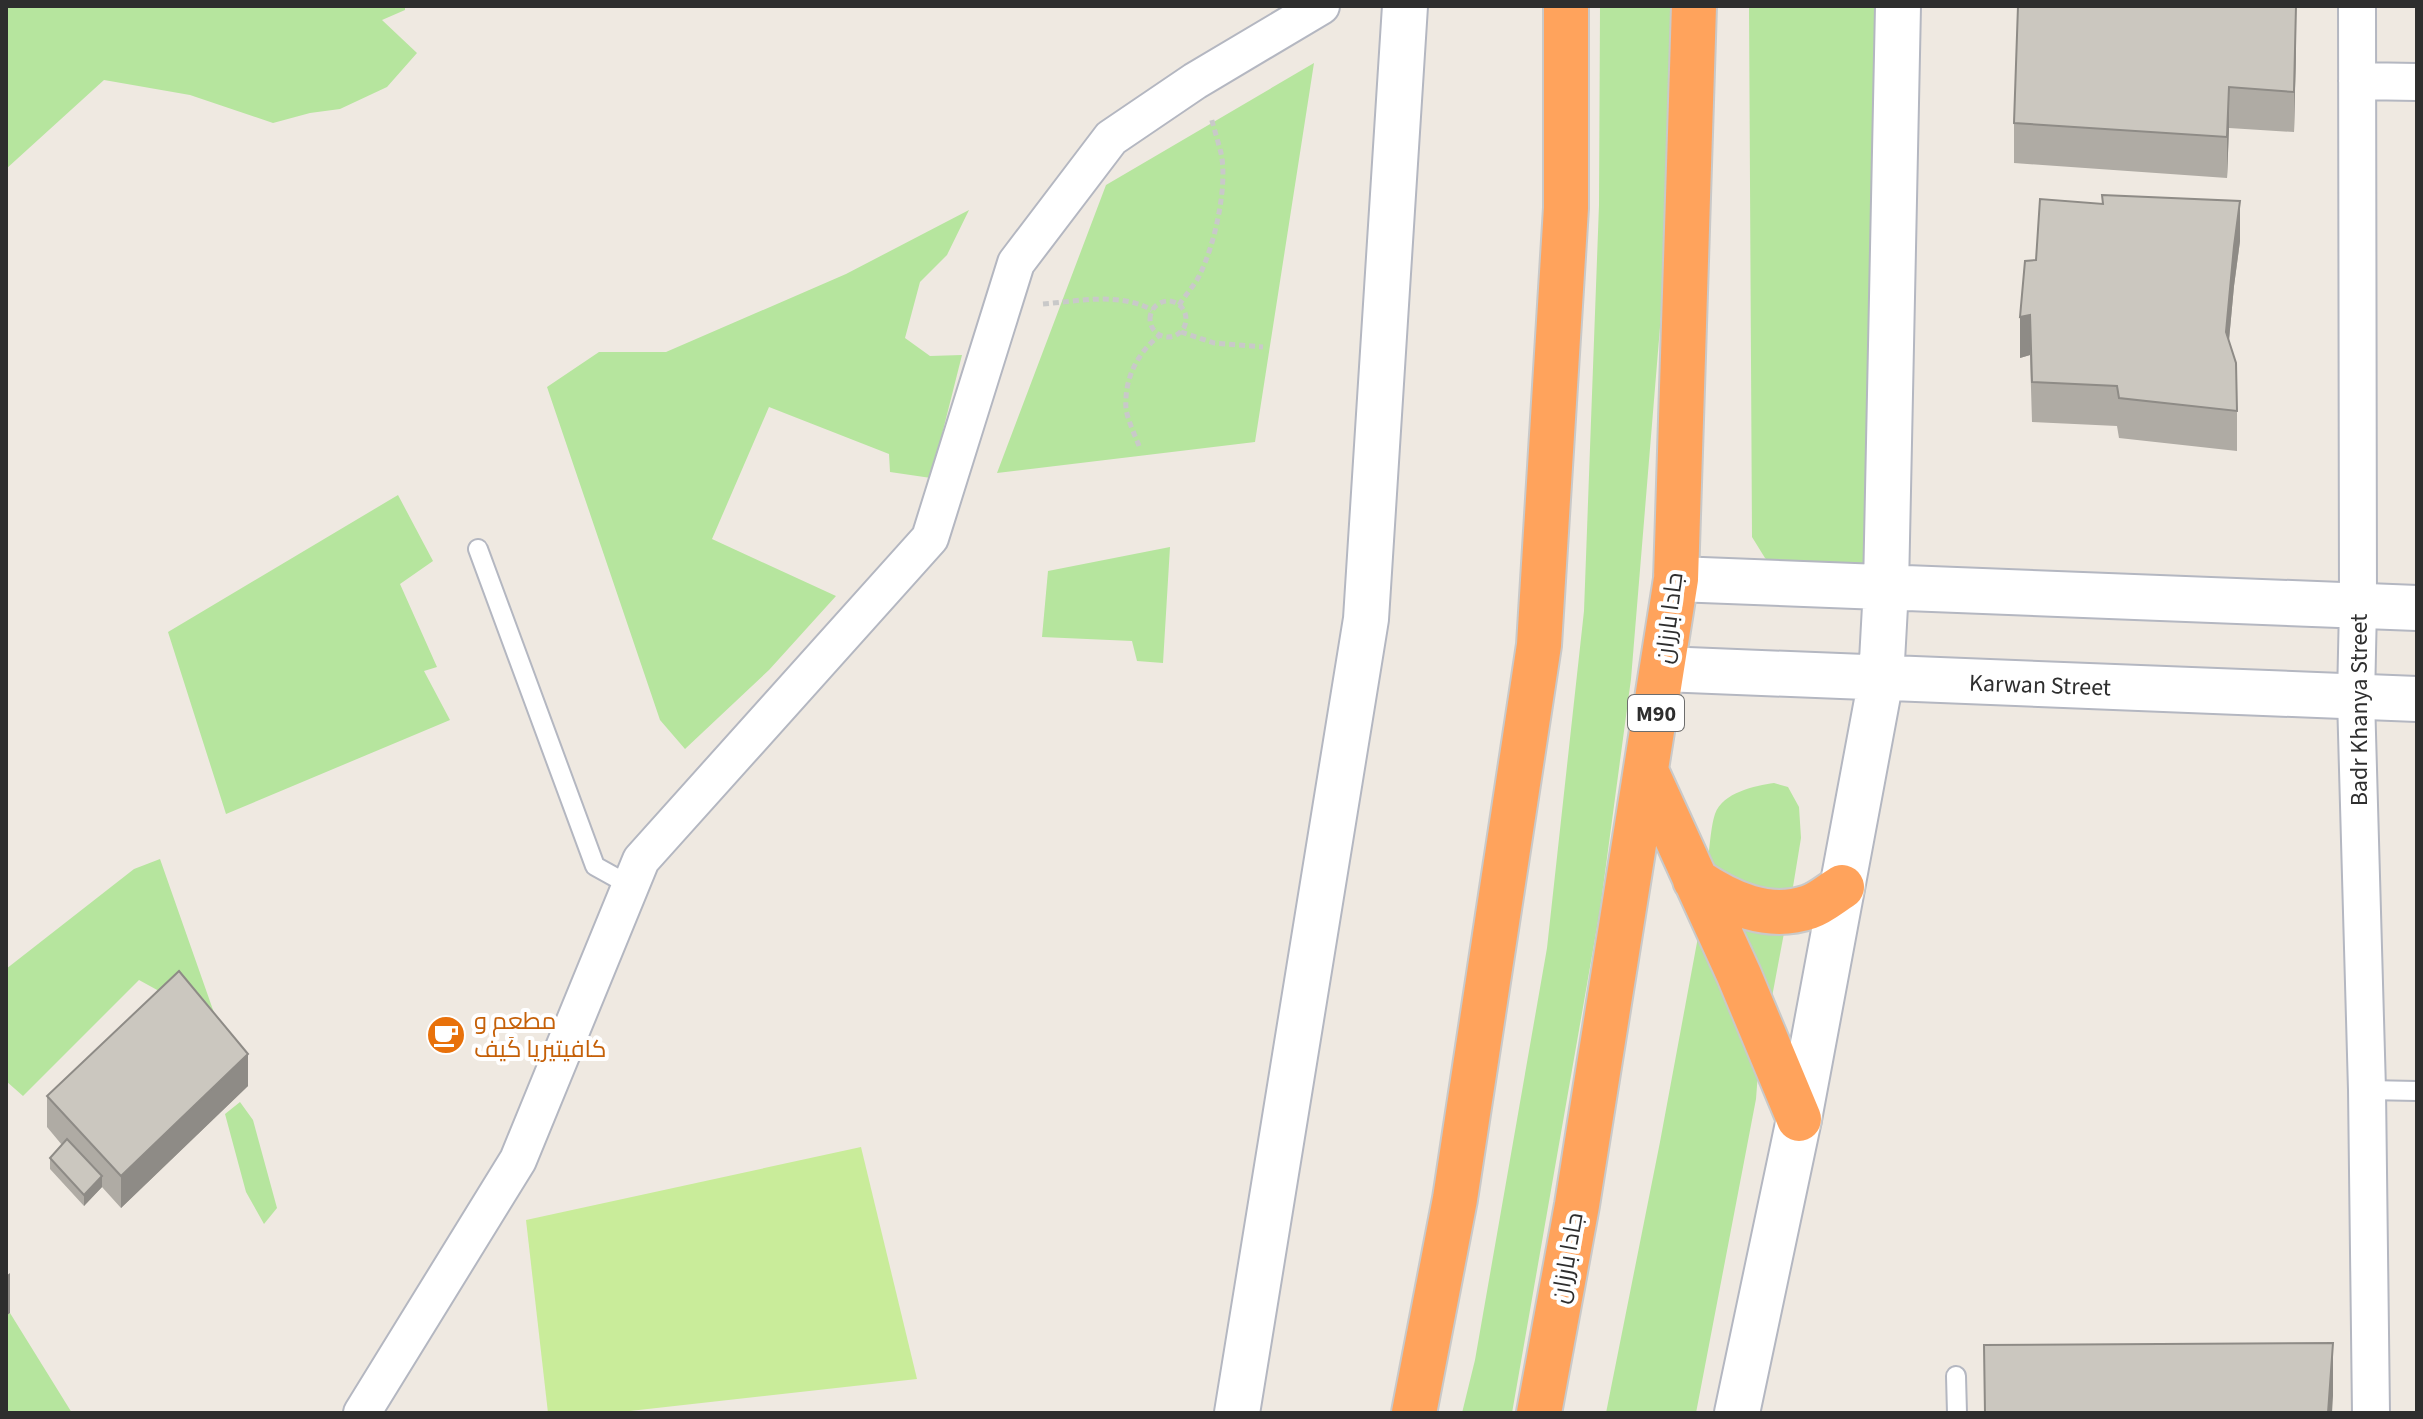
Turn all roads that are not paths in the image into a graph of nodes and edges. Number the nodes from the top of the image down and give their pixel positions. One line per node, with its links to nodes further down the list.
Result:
1 (1321, 6): 20 (street)
2 (1405, 6): 27 (main road)
3 (1694, 6): 10 (highway, جادا بارزان / M90)
4 (1898, 6): 11 (main road)
5 (2357, 6): 7 (street, Badr Khanya Street)
6 (1557, 11): 28 (highway)
7 (2357, 81): 8 (street); 12 (street, Badr Khanya Street)
8 (2417, 82)
9 (478, 549): 20 (lane)
10 (1676, 579): 11 (main road); 14 (highway, جادا بارزان / M90)
11 (1886, 588): 12 (main road); 15 (main road)
12 (2358, 607): 13 (main road); 16 (street, Badr Khanya Street)
13 (2417, 608)
14 (1663, 669): 15 (main road, Karwan Street); 18 (highway, جادا بارزان / M90)
15 (1881, 679): 16 (main road, Karwan Street); 21 (main road)
16 (2356, 698): 17 (main road, Karwan Street); 22 (street, Badr Khanya Street)
17 (2417, 699)
18 (1647, 773): 19 (highway); 29 (highway, جادا بارزان / M90)
19 (1695, 880): 21 (highway); 24 (highway)
20 (631, 886): 26 (street)
21 (1842, 887): 24 (main road)
22 (2367, 1090): 23 (lane); 32 (street, Badr Khanya Street)
23 (2417, 1091)
24 (1799, 1119): 30 (main road)
25 (1956, 1376): 31 (lane)
26 (362, 1413)
27 (1237, 1413)
28 (1414, 1413)
29 (1539, 1413)
30 (1737, 1413)
31 (1957, 1413)
32 (2371, 1413)

